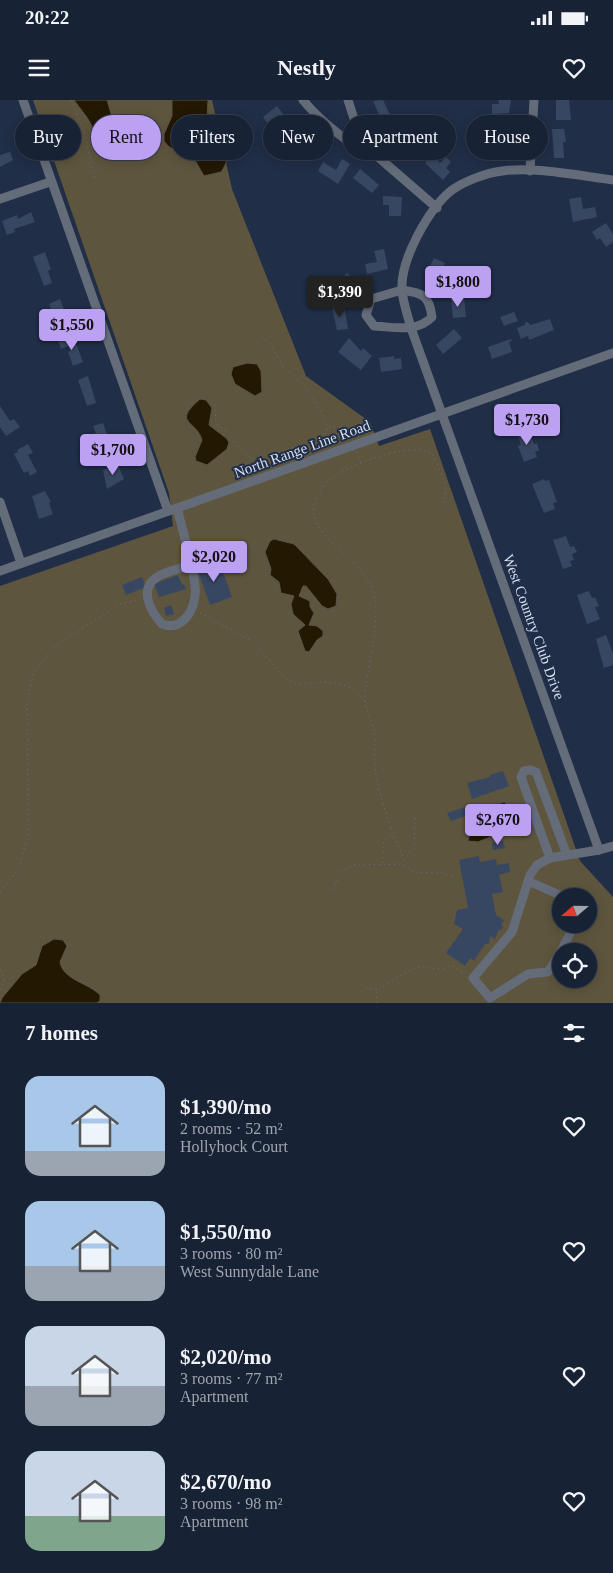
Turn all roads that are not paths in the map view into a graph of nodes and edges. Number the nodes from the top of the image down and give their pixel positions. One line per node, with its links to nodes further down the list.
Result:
1 (23, 100): 10 (street)
2 (303, 100): 6 (street)
3 (348, 100): 5 (street)
4 (534, 100): 8 (street)
5 (353, 115)
6 (343, 137)
7 (382, 160): 12 (street)
8 (530, 171): 9 (street); 12 (street)
9 (613, 180)
10 (50, 182): 11 (street); 19 (street)
11 (0, 199)
12 (438, 208): 13 (street)
13 (402, 290): 14 (street, West Country Club Drive); 14 (street); 14 (street)
14 (411, 328): 16 (street, West Country Club Drive)
15 (613, 353): 16 (street, North Range Line Road)
16 (442, 414): 18 (street, North Range Line Road); 24 (street, West Country Club Drive)
17 (0, 502): 20 (street)
18 (177, 508): 19 (street, North Range Line Road); 21 (street)
19 (168, 511): 20 (street, North Range Line Road)
20 (21, 563): 22 (street, North Range Line Road)
21 (190, 565): 21 (street)
22 (0, 571)
23 (613, 846): 24 (street)
24 (600, 850): 25 (street)
25 (567, 855): 26 (street); 26 (street)
26 (550, 858): 27 (street)
27 (528, 881): 28 (street); 29 (street)
28 (552, 892)
29 (552, 966)

